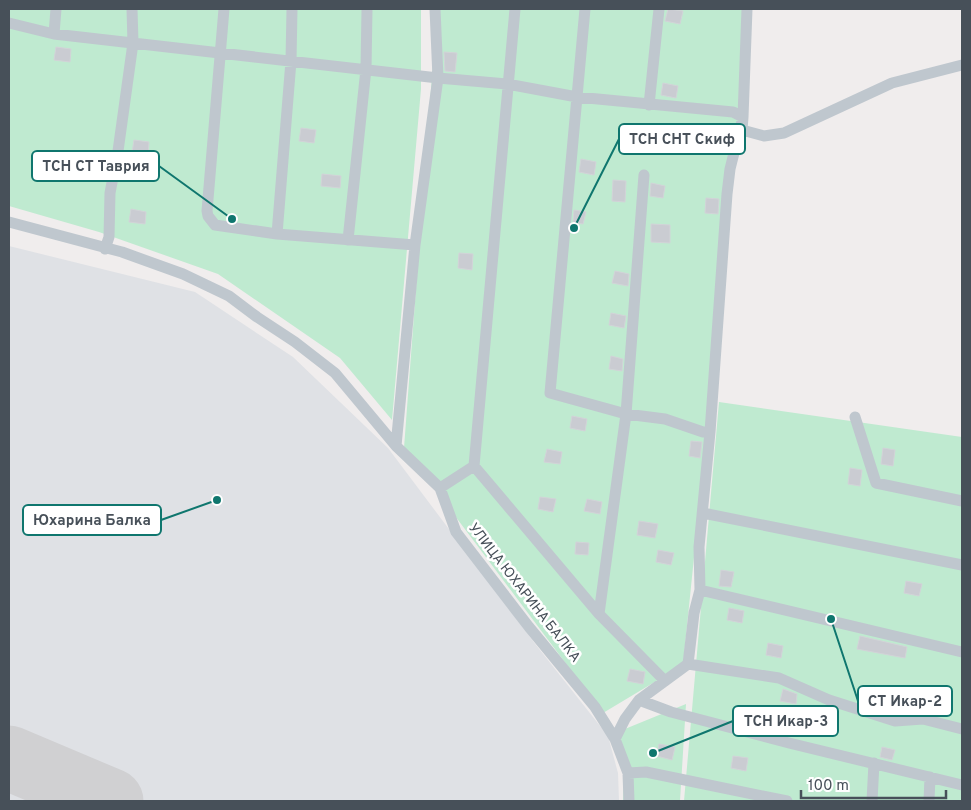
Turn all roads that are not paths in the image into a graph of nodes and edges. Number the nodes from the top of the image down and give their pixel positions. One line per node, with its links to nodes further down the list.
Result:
1 (56, 9): 12 (street)
2 (132, 9): 13 (street)
3 (224, 9): 14 (street)
4 (292, 9): 15 (street)
5 (367, 9): 17 (street)
6 (435, 9): 18 (street)
7 (515, 9): 19 (street)
8 (585, 9): 20 (street)
9 (659, 9): 21 (street)
10 (747, 9): 22 (street)
11 (9, 23): 12 (street)
12 (54, 34): 13 (street)
13 (133, 43): 14 (street); 26 (street)
14 (220, 53): 15 (street); 25 (street)
15 (291, 61): 17 (street); 25 (street)
16 (962, 65): 22 (street)
17 (366, 69): 18 (street); 27 (street)
18 (438, 78): 19 (street); 28 (street)
19 (507, 84): 20 (street); 35 (street)
20 (577, 97): 21 (street); 31 (street)
21 (649, 105): 22 (street)
22 (743, 117): 33 (street)
23 (644, 176): 31 (street)
24 (9, 222): 29 (street, УЛИЦА ЮХАРИНА БАЛКА)
25 (277, 234): 27 (street)
26 (109, 237): 29 (street); 30 (street)
27 (348, 240): 28 (street)
28 (415, 245): 34 (street)
29 (106, 249): 30 (street, УЛИЦА ЮХАРИНА БАЛКА)
30 (122, 252): 34 (street, УЛИЦА ЮХАРИНА БАЛКА)
31 (626, 414): 33 (street); 41 (street)
32 (855, 417): 37 (street)
33 (710, 432): 38 (street)
34 (396, 446): 36 (street, УЛИЦА ЮХАРИНА БАЛКА)
35 (474, 466): 36 (street); 41 (street)
36 (440, 488): 47 (street, УЛИЦА ЮХАРИНА БАЛКА)
37 (962, 501)
38 (703, 513): 39 (street); 40 (street)
39 (962, 565)
40 (700, 590): 42 (street); 43 (street)
41 (599, 614): 44 (street)
42 (962, 652)
43 (688, 664): 44 (street); 46 (street)
44 (664, 681): 45 (street)
45 (639, 700): 47 (street); 48 (street)
46 (962, 729)
47 (615, 739): 49 (street, УЛИЦА ЮХАРИНА БАЛКА)
48 (874, 763): 50 (street); 54 (street)
49 (628, 773): 52 (street, УЛИЦА ЮХАРИНА БАЛКА); 53 (street)
50 (930, 777): 51 (street); 55 (street)
51 (962, 784)
52 (629, 801)
53 (787, 801)
54 (872, 801)
55 (929, 801)

